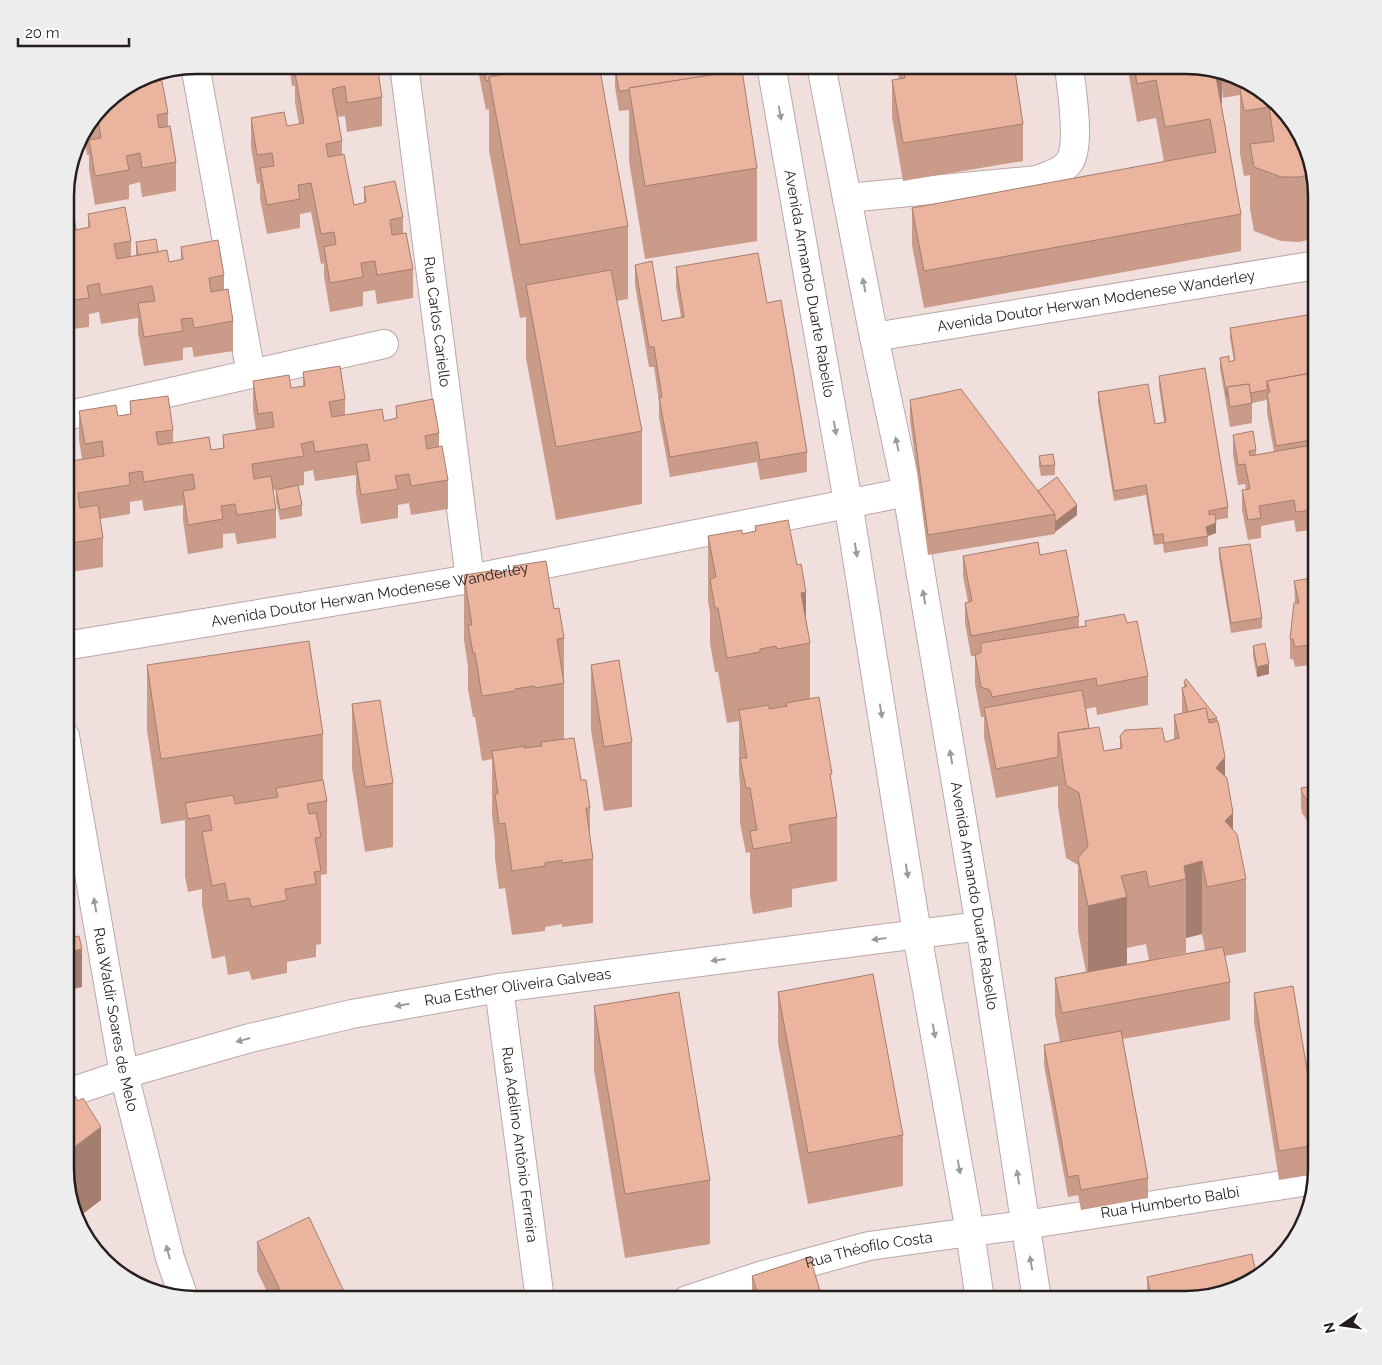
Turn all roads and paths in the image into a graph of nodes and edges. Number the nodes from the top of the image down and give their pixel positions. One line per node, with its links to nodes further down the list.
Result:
1 (197, 74): 10 (street)
2 (405, 74): 14 (street, Rua Carlos Cariello)
3 (774, 74): 13 (street, Avenida Armando Duarte Rabello, one-way to 13)
4 (824, 74): 6 (street, Avenida Armando Duarte Rabello)
5 (1070, 74): 6 (street)
6 (847, 198): 8 (street, Avenida Armando Duarte Rabello, one-way to 6)
7 (1308, 266): 8 (street, Avenida Doutor Herwan Modenese Wanderley)
8 (874, 337): 12 (street, Avenida Armando Duarte Rabello, one-way to 8)
9 (384, 344): 10 (street)
10 (251, 374): 11 (street)
11 (74, 414)
12 (907, 492): 13 (street); 17 (street, Avenida Armando Duarte Rabello, one-way to 12)
13 (848, 502): 14 (street, Avenida Doutor Herwan Modenese Wanderley); 18 (street, Avenida Armando Duarte Rabello, one-way to 18)
14 (470, 579): 15 (street, Avenida Doutor Herwan Modenese Wanderley)
15 (74, 645)
16 (74, 788): 20 (street, Rua Waldir Soares de Melo, one-way to 16)
17 (980, 926): 18 (street, Rua Esther Oliveira Galveas); 23 (street, Avenida Armando Duarte Rabello, one-way to 17)
18 (917, 934): 19 (street, Rua Esther Oliveira Galveas, one-way to 19); 24 (street, Avenida Armando Duarte Rabello, one-way to 24)
19 (499, 988): 20 (street, Rua Esther Oliveira Galveas, one-way to 20); 26 (street, Rua Adelino Antônio Ferreira)
20 (124, 1074): 21 (street, Rua Esther Oliveira Galveas); 25 (street, Rua Waldir Soares de Melo, one-way to 20)
21 (74, 1091)
22 (1307, 1181): 23 (street, Rua Humberto Balbi)
23 (1025, 1225): 24 (street, Rua Théofilo Costa); 29 (street, Avenida Armando Duarte Rabello, one-way to 23)
24 (970, 1232): 27 (street, Rua Théofilo Costa); 28 (street, Avenida Armando Duarte Rabello)
25 (181, 1290)
26 (539, 1291)
27 (714, 1291)
28 (979, 1291)
29 (1036, 1291)

